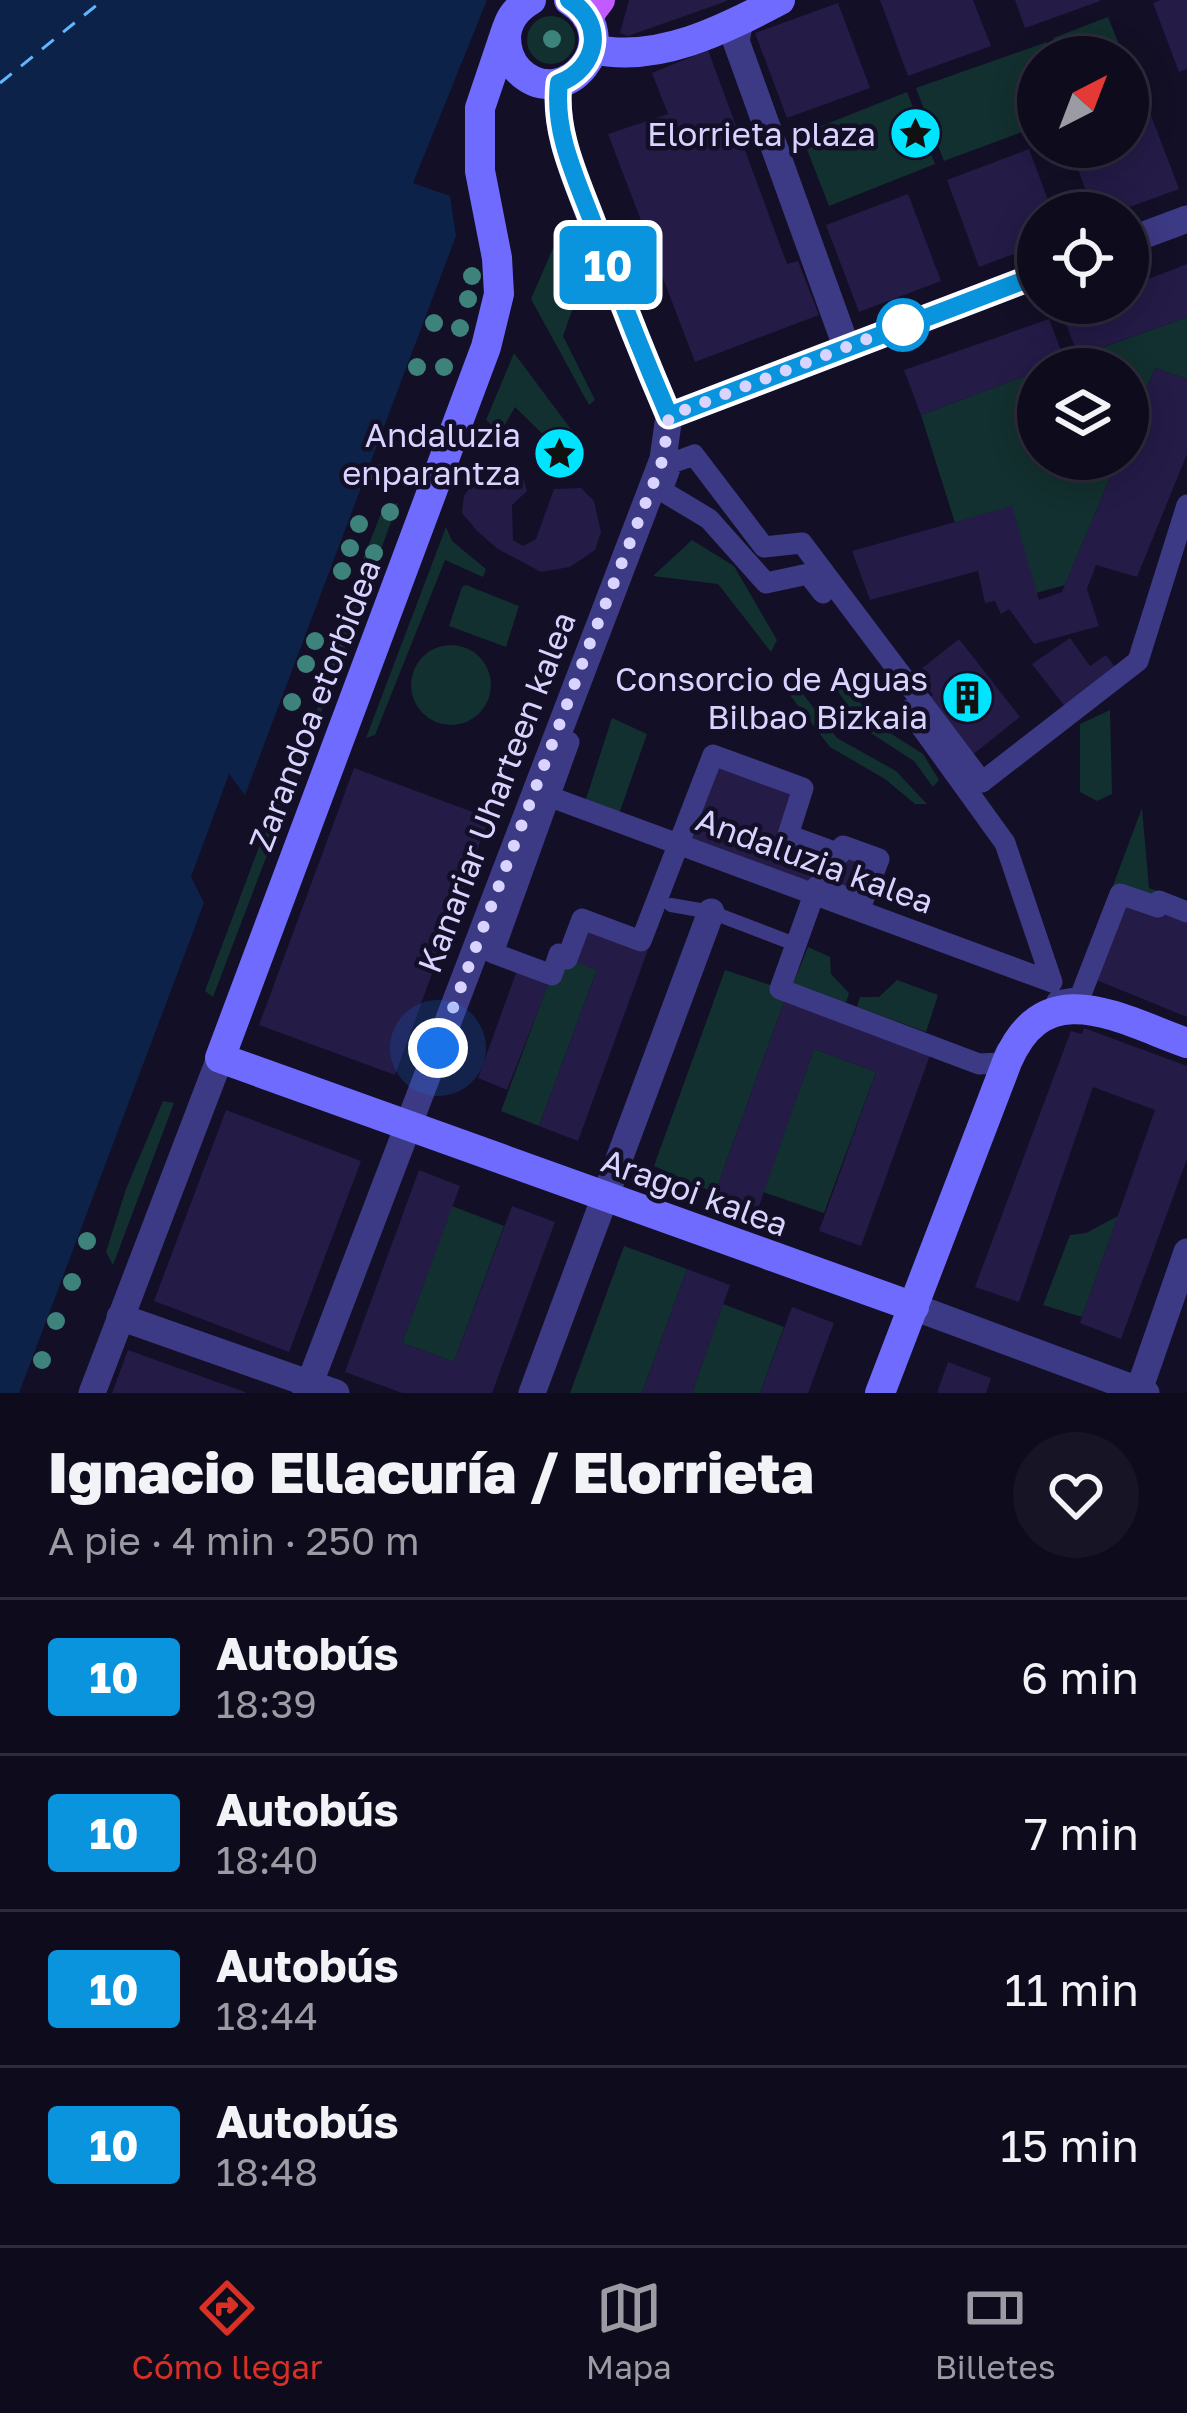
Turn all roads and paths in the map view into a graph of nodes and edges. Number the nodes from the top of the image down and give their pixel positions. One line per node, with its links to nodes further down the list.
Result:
1 (531, 0): 5 (main road)
2 (780, 0): 4 (main road)
3 (585, 6): 6 (main road)
4 (740, 21): 6 (main road); 11 (street)
5 (507, 28): 7 (main road); 24 (main road, Zarandoa etorbidea)
6 (593, 50): 7 (main road)
7 (559, 83): 12 (street)
8 (1187, 219): 9 (street)
9 (1149, 233)
10 (1017, 283): 11 (street)
11 (845, 346): 12 (street)
12 (669, 416): 25 (street, Kanariar Uharteen kalea)
13 (664, 493): 22 (street)
14 (1187, 505): 16 (street)
15 (556, 799): 16 (street, Andaluzia kalea)
16 (680, 846): 17 (street, Andaluzia kalea); 17 (street)
17 (814, 895): 20 (street); 22 (street, Andaluzia kalea)
18 (670, 905): 19 (lane)
19 (711, 911): 21 (lane); 26 (street)
20 (1187, 912)
21 (792, 944)
22 (1051, 997): 23 (main road); 28 (main road)
23 (1187, 1043)
24 (220, 1058): 25 (main road, Aragoi kalea); 29 (street, Zarandoa etorbidea)
25 (409, 1128): 26 (main road, Aragoi kalea); 30 (street, Kanariar Uharteen kalea)
26 (604, 1198): 28 (main road, Aragoi kalea); 33 (street)
27 (1187, 1252): 31 (street)
28 (914, 1307): 31 (street, Aragoi kalea); 34 (main road)
29 (120, 1317): 30 (street); 32 (street, Zarandoa etorbidea)
30 (317, 1390)
31 (1141, 1392)
32 (92, 1393)
33 (532, 1393)
34 (880, 1393)

